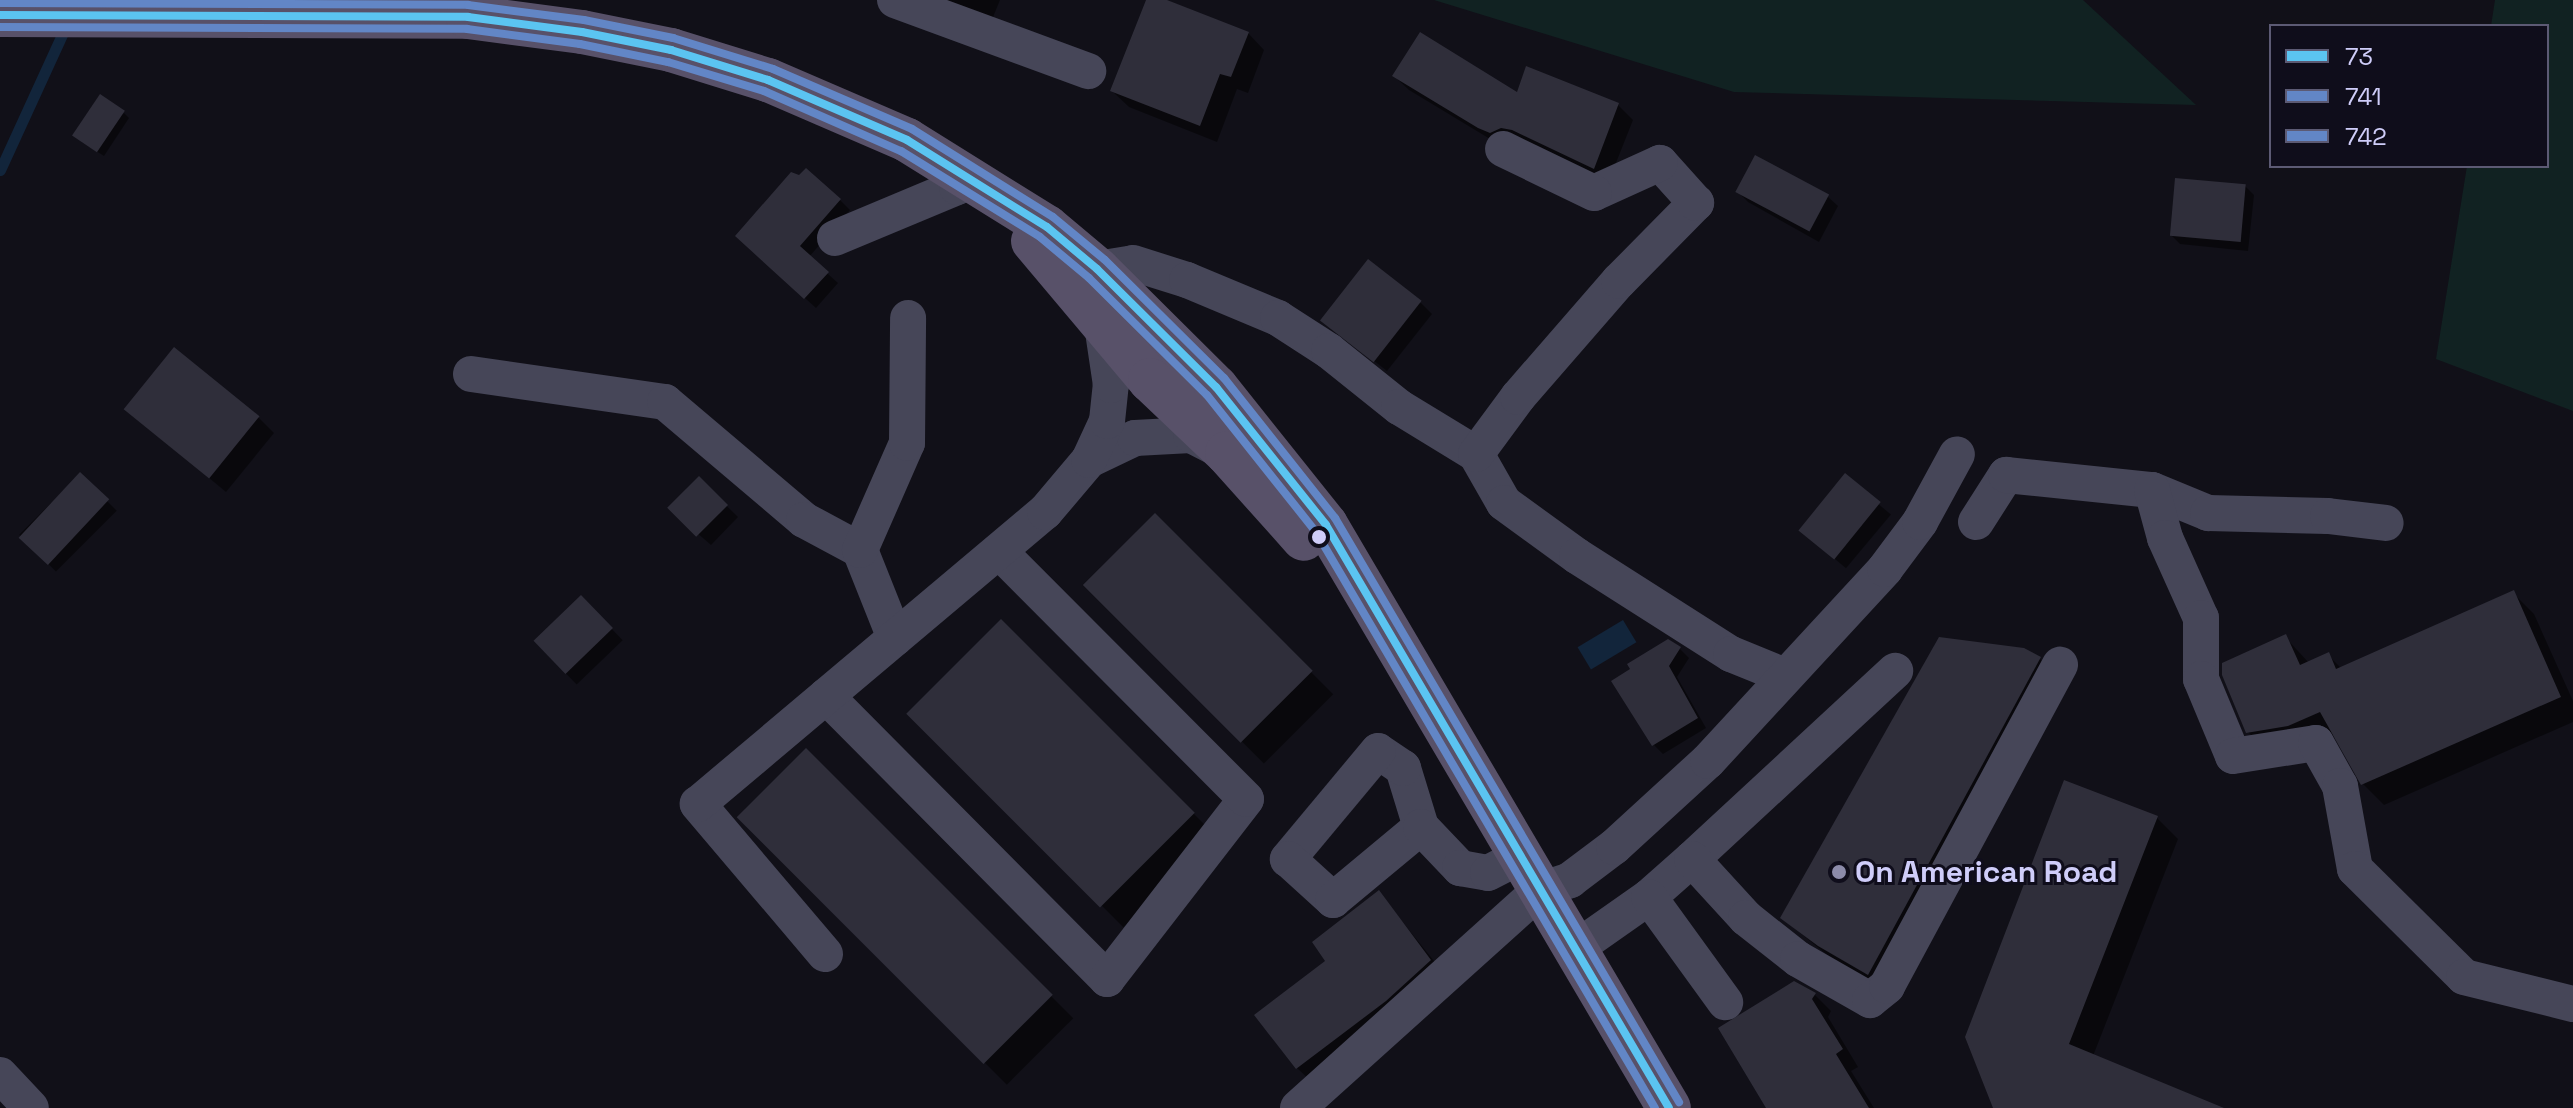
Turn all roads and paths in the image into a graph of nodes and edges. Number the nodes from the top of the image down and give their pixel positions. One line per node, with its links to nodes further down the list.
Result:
1 (895, 0): 4 (street)
2 (281, 8): 3 (main road); 6 (main road)
3 (20, 16)
4 (1088, 71)
5 (1503, 149): 16 (street)
6 (971, 180): 7 (street); 8 (main road); 10 (main road)
7 (835, 238)
8 (1097, 269): 13 (main road); 16 (street)
9 (908, 318): 22 (street)
10 (1102, 325): 12 (main road); 14 (street)
11 (471, 374): 22 (street)
12 (1150, 380): 13 (street); 14 (street); 15 (main road)
13 (1216, 387): 24 (main road)
14 (1107, 421): 18 (street)
15 (1227, 453): 18 (street); 24 (main road)
16 (1476, 454): 28 (street)
17 (1957, 454): 28 (street)
18 (1089, 460): 23 (street)
19 (2152, 490): 20 (street); 21 (street); 37 (street)
20 (1976, 522)
21 (2386, 523)
22 (860, 550): 25 (street)
23 (999, 551): 25 (street); 29 (street)
24 (1378, 618): 32 (main road)
25 (895, 638): 29 (street)
26 (2060, 665): 31 (street)
27 (1895, 671): 31 (street)
28 (1785, 676): 32 (street)
29 (826, 696): 35 (street)
30 (1421, 827): 32 (street)
31 (1692, 859): 33 (street)
32 (1530, 873): 34 (main road); 40 (street)
33 (1649, 897): 34 (street); 36 (street)
34 (1575, 949): 41 (main road)
35 (825, 954)
36 (1725, 1002)
37 (2573, 1004)
38 (0, 1075): 39 (street)
39 (31, 1108)
40 (1298, 1108)
41 (1669, 1108)

